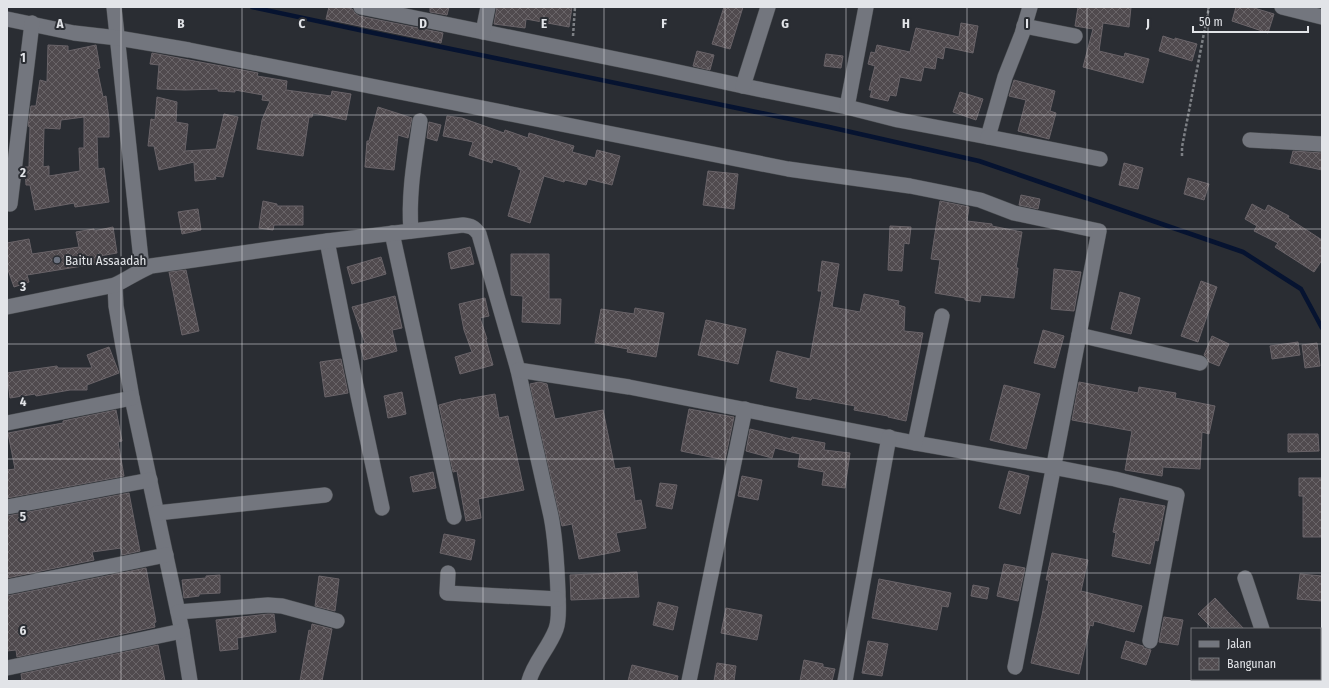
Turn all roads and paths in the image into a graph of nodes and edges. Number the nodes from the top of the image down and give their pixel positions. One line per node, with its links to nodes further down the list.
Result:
1 (114, 7): 16 (street)
2 (361, 7): 10 (street)
3 (488, 7): 15 (street)
4 (575, 7): 18 (path)
5 (768, 7): 19 (street)
6 (866, 7): 20 (street)
7 (1030, 7): 14 (street)
8 (1209, 7): 25 (path)
9 (1282, 7): 11 (street)
10 (405, 12): 15 (street)
11 (1322, 17)
12 (7, 18): 13 (street)
13 (32, 23): 16 (street); 27 (street)
14 (1024, 26): 17 (street); 22 (street)
15 (484, 32): 18 (street)
16 (117, 33): 31 (street); 35 (street)
17 (1075, 36)
18 (571, 50): 19 (street)
19 (743, 86): 20 (street)
20 (847, 107): 22 (street)
21 (420, 121): 28 (street)
22 (988, 137): 26 (street)
23 (1250, 140): 24 (street)
24 (1322, 144)
25 (1182, 156)
26 (1100, 159)
27 (10, 204)
28 (411, 231): 29 (street); 37 (street)
29 (392, 233): 30 (street); 49 (street)
30 (327, 241): 31 (street); 47 (street)
31 (142, 269): 32 (street)
32 (115, 285): 33 (street); 38 (street)
33 (7, 307)
34 (942, 316): 42 (street)
35 (1079, 335): 36 (street); 43 (street)
36 (1200, 363)
37 (518, 370): 39 (street); 54 (street)
38 (132, 398): 40 (street); 44 (street)
39 (745, 409): 41 (street); 64 (street)
40 (7, 423)
41 (889, 437): 42 (street); 65 (street)
42 (916, 443): 43 (street)
43 (1053, 467): 59 (street); 60 (street)
44 (150, 480): 46 (street); 48 (street)
45 (324, 495): 48 (street)
46 (7, 507)
47 (382, 508)
48 (157, 513): 50 (street)
49 (454, 517)
50 (166, 555): 53 (street); 55 (street)
51 (448, 573): 54 (street)
52 (1245, 578): 57 (street)
53 (7, 587)
54 (558, 599): 63 (street)
55 (178, 612): 56 (street); 58 (street)
56 (337, 621)
57 (1262, 628)
58 (182, 631): 61 (street); 62 (street)
59 (1150, 641)
60 (1015, 667)
61 (7, 668)
62 (190, 681)
63 (529, 681)
64 (689, 681)
65 (845, 681)

